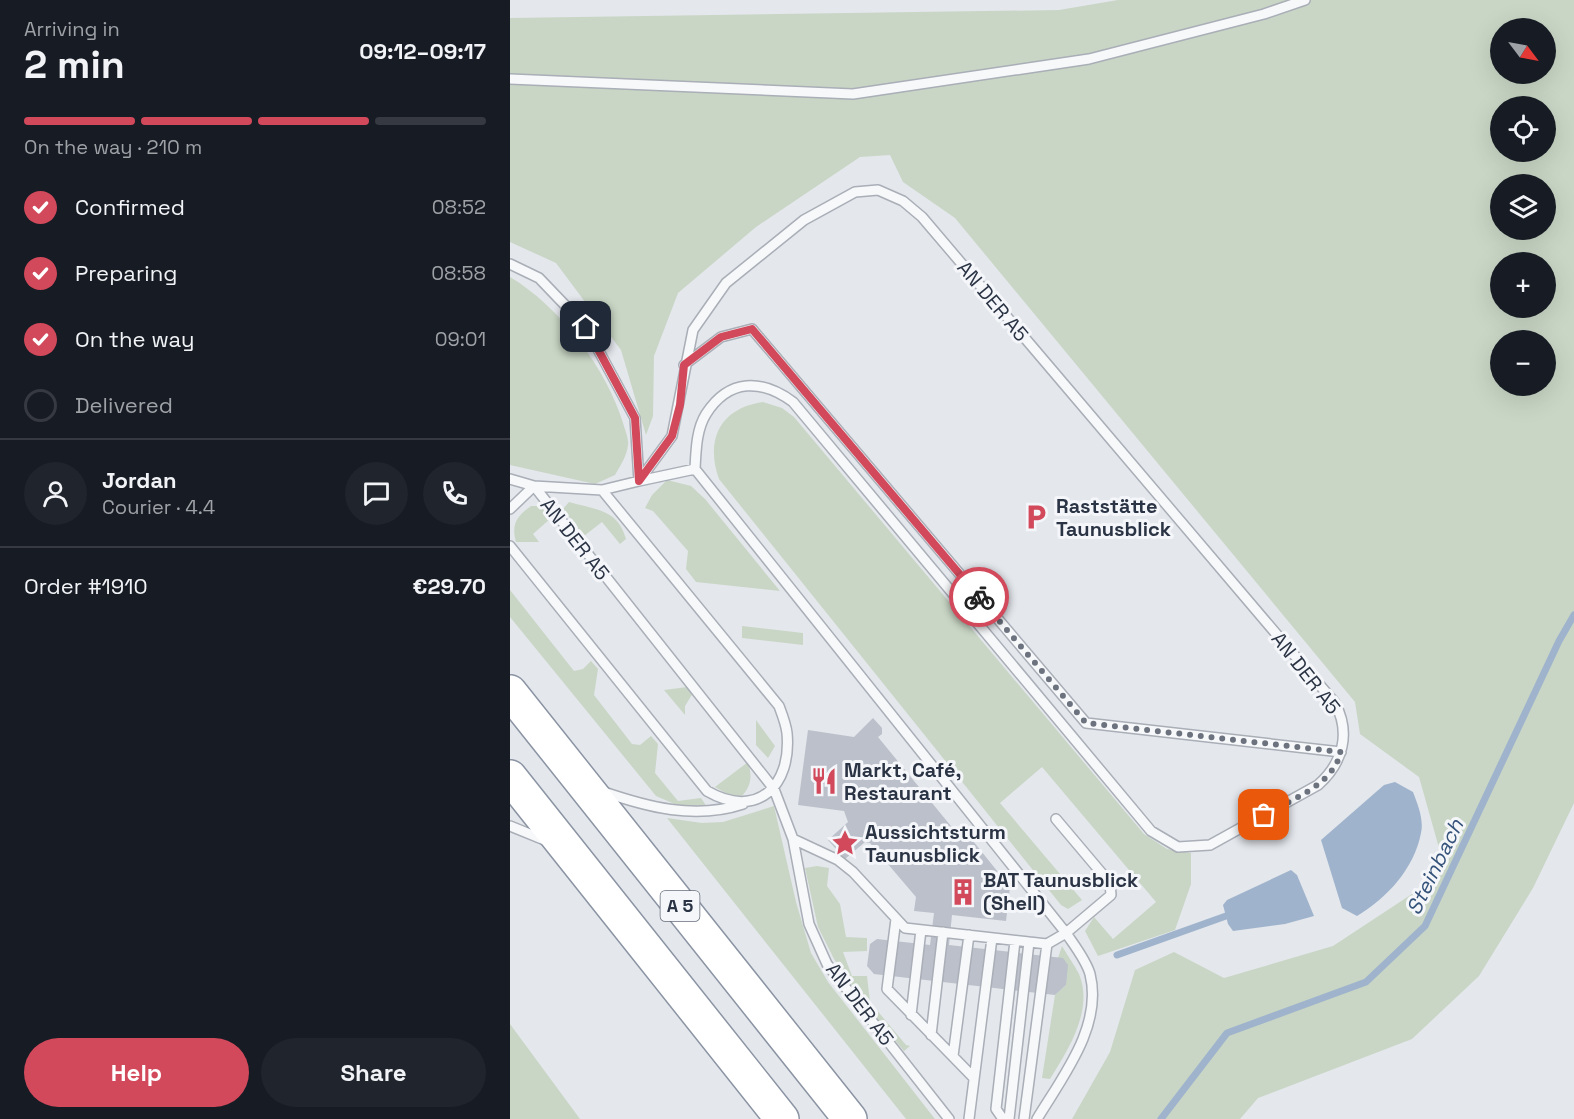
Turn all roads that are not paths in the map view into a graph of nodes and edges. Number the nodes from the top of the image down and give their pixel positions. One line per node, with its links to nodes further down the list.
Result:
1 (1305, 0): 2 (lane)
2 (510, 79)
3 (510, 264): 7 (lane)
4 (684, 365): 7 (lane, AN DER A5); 13 (lane); 13 (lane, AN DER A5)
5 (695, 469): 7 (lane); 13 (lane, AN DER A5); 25 (lane)
6 (510, 479): 8 (lane)
7 (639, 481): 9 (lane, AN DER A5)
8 (534, 486): 9 (lane, AN DER A5); 10 (lane); 16 (lane, AN DER A5)
9 (602, 490): 16 (lane)
10 (510, 509)
11 (510, 546): 17 (lane)
12 (510, 692): 15 (highway, A 5)
13 (1341, 752)
14 (510, 777): 21 (highway, A 5)
15 (582, 783): 17 (lane); 36 (highway, A 5)
16 (774, 789): 17 (lane); 20 (lane, AN DER A5)
17 (751, 801)
18 (1056, 819): 25 (lane)
19 (510, 826): 21 (lane)
20 (792, 839): 22 (lane); 37 (lane, AN DER A5)
21 (567, 849): 35 (highway, A 5)
22 (896, 919): 23 (lane); 31 (lane)
23 (921, 930): 24 (lane); 31 (lane)
24 (943, 932): 26 (lane); 32 (lane)
25 (1066, 933): 30 (lane); 42 (lane)
26 (969, 935): 27 (lane); 33 (lane)
27 (992, 938): 28 (lane); 34 (lane)
28 (1015, 941): 29 (lane); 39 (lane)
29 (1029, 942): 30 (lane); 40 (lane)
30 (1047, 944): 41 (lane)
31 (911, 1015): 32 (lane)
32 (931, 1035): 33 (lane)
33 (952, 1056): 34 (lane)
34 (973, 1077): 38 (lane)
35 (782, 1119)
36 (850, 1119)
37 (949, 1119)
38 (969, 1119)
39 (1003, 1119)
40 (1009, 1119)
41 (1024, 1119)
42 (1037, 1119)

